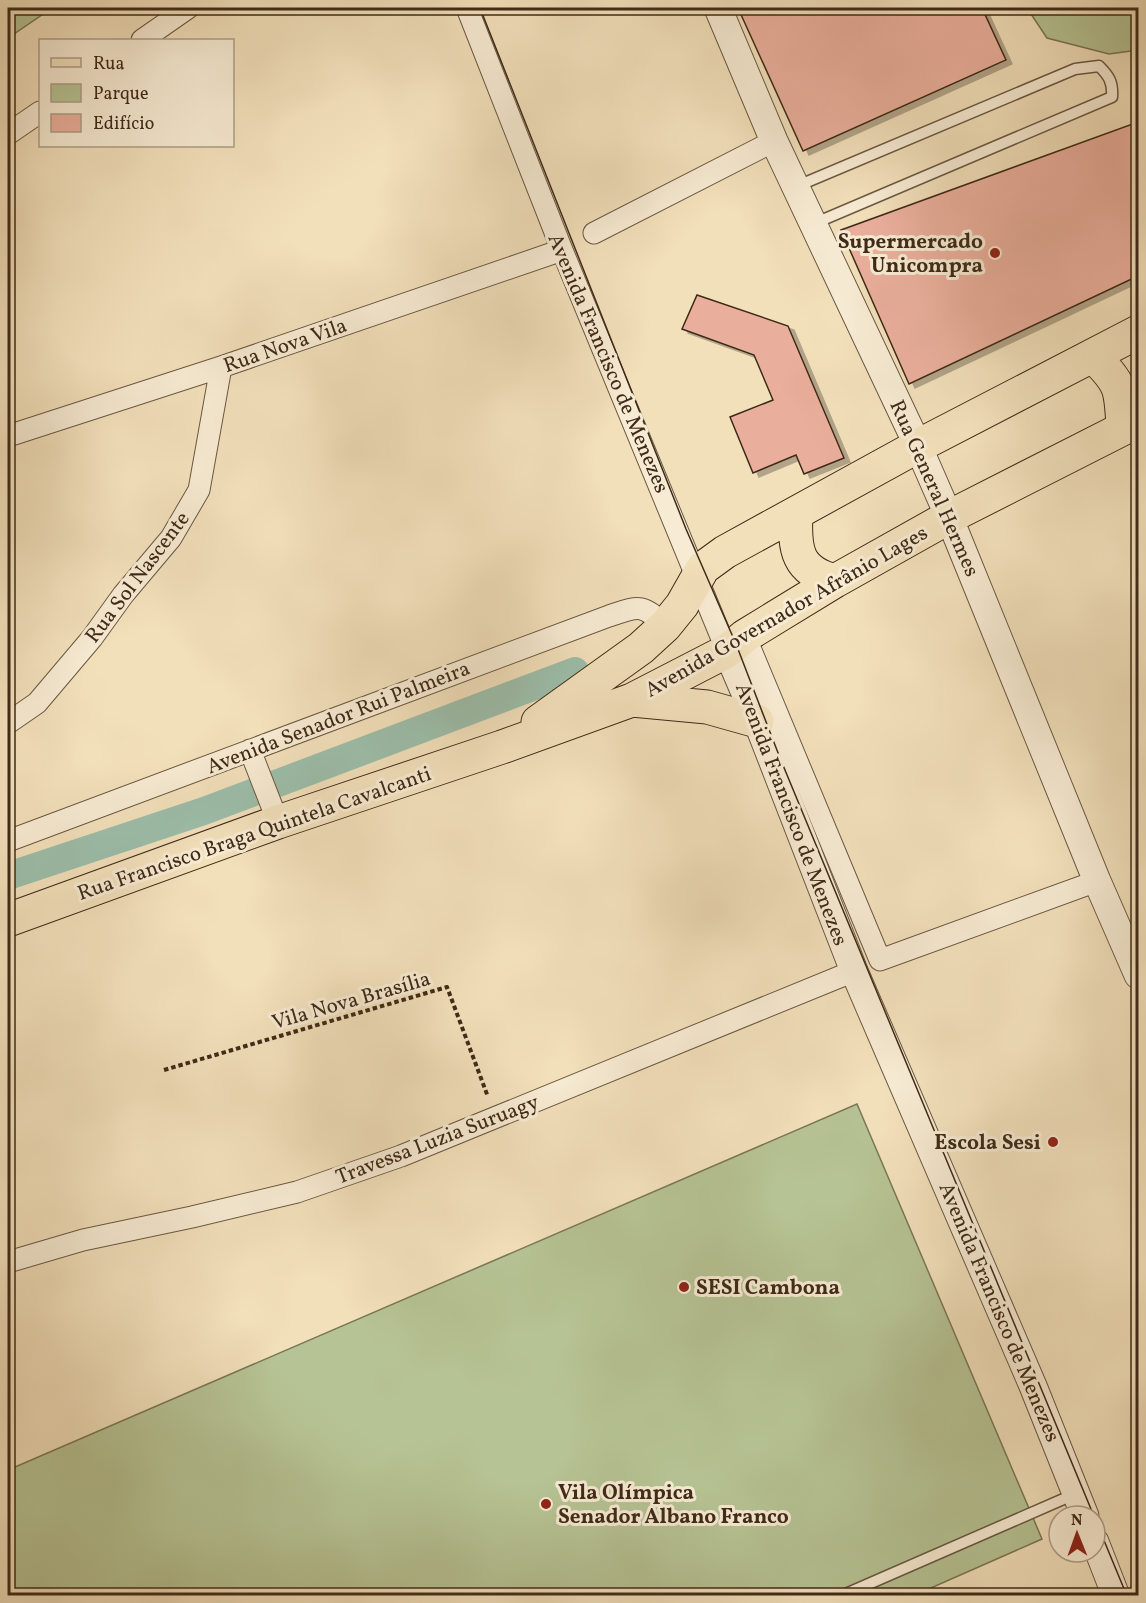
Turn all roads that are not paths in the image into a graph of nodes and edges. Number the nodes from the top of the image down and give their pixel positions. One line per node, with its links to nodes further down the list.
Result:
1 (188, 8): 4 (street)
2 (467, 8): 11 (street, Avenida Francisco de Menezes)
3 (718, 8): 7 (street, Rua General Hermes)
4 (143, 39)
5 (39, 113): 6 (street)
6 (8, 134)
7 (774, 141): 8 (street, Rua General Hermes); 10 (street)
8 (795, 187): 9 (street, Rua General Hermes); 9 (lane)
9 (813, 225): 17 (street, Rua General Hermes)
10 (594, 233)
11 (561, 250): 14 (street, Rua Nova Vila); 20 (street, Avenida Francisco de Menezes)
12 (1138, 332): 13 (main road, Avenida Governador Afrânio Lages)
13 (1094, 357): 15 (main road); 17 (main road, Avenida Governador Afrânio Lages)
14 (221, 367): 16 (street, Rua Nova Vila); 26 (street, Rua Sol Nascente)
15 (1131, 424): 19 (main road, Avenida Governador Afrânio Lages)
16 (8, 436)
17 (918, 446): 18 (main road, Avenida Governador Afrânio Lages); 19 (street, Rua General Hermes)
18 (796, 514): 20 (main road, Avenida Governador Afrânio Lages); 21 (main road)
19 (949, 517): 21 (main road, Avenida Governador Afrânio Lages); 31 (street, Rua General Hermes)
20 (697, 575): 22 (main road, Avenida Governador Afrânio Lages); 23 (street, Avenida Francisco de Menezes)
21 (835, 581): 23 (main road, Avenida Governador Afrânio Lages)
22 (665, 626): 27 (main road, Avenida Governador Afrânio Lages); 28 (street, Avenida Senador Rui Palmeira)
23 (736, 643): 24 (main road, Avenida Governador Afrânio Lages); 25 (street, Avenida Francisco de Menezes); 31 (street)
24 (633, 700): 25 (main road); 27 (main road, Avenida Governador Afrânio Lages)
25 (757, 721): 33 (street, Avenida Francisco de Menezes)
26 (8, 723)
27 (502, 747): 29 (main road, Rua Francisco Braga Quintela Cavalcanti)
28 (250, 750): 29 (street); 30 (street, Avenida Senador Rui Palmeira)
29 (275, 813): 32 (main road, Rua Francisco Braga Quintela Cavalcanti)
30 (8, 841)
31 (1097, 881): 34 (street, Rua General Hermes)
32 (8, 920)
33 (854, 971): 35 (street, Travessa Luzia Suruagy); 36 (street, Avenida Francisco de Menezes)
34 (1138, 975)
35 (8, 1263)
36 (1080, 1504)
37 (1047, 1518): 39 (lane)
38 (1104, 1564): 40 (street)
39 (841, 1596)
40 (1116, 1596)

